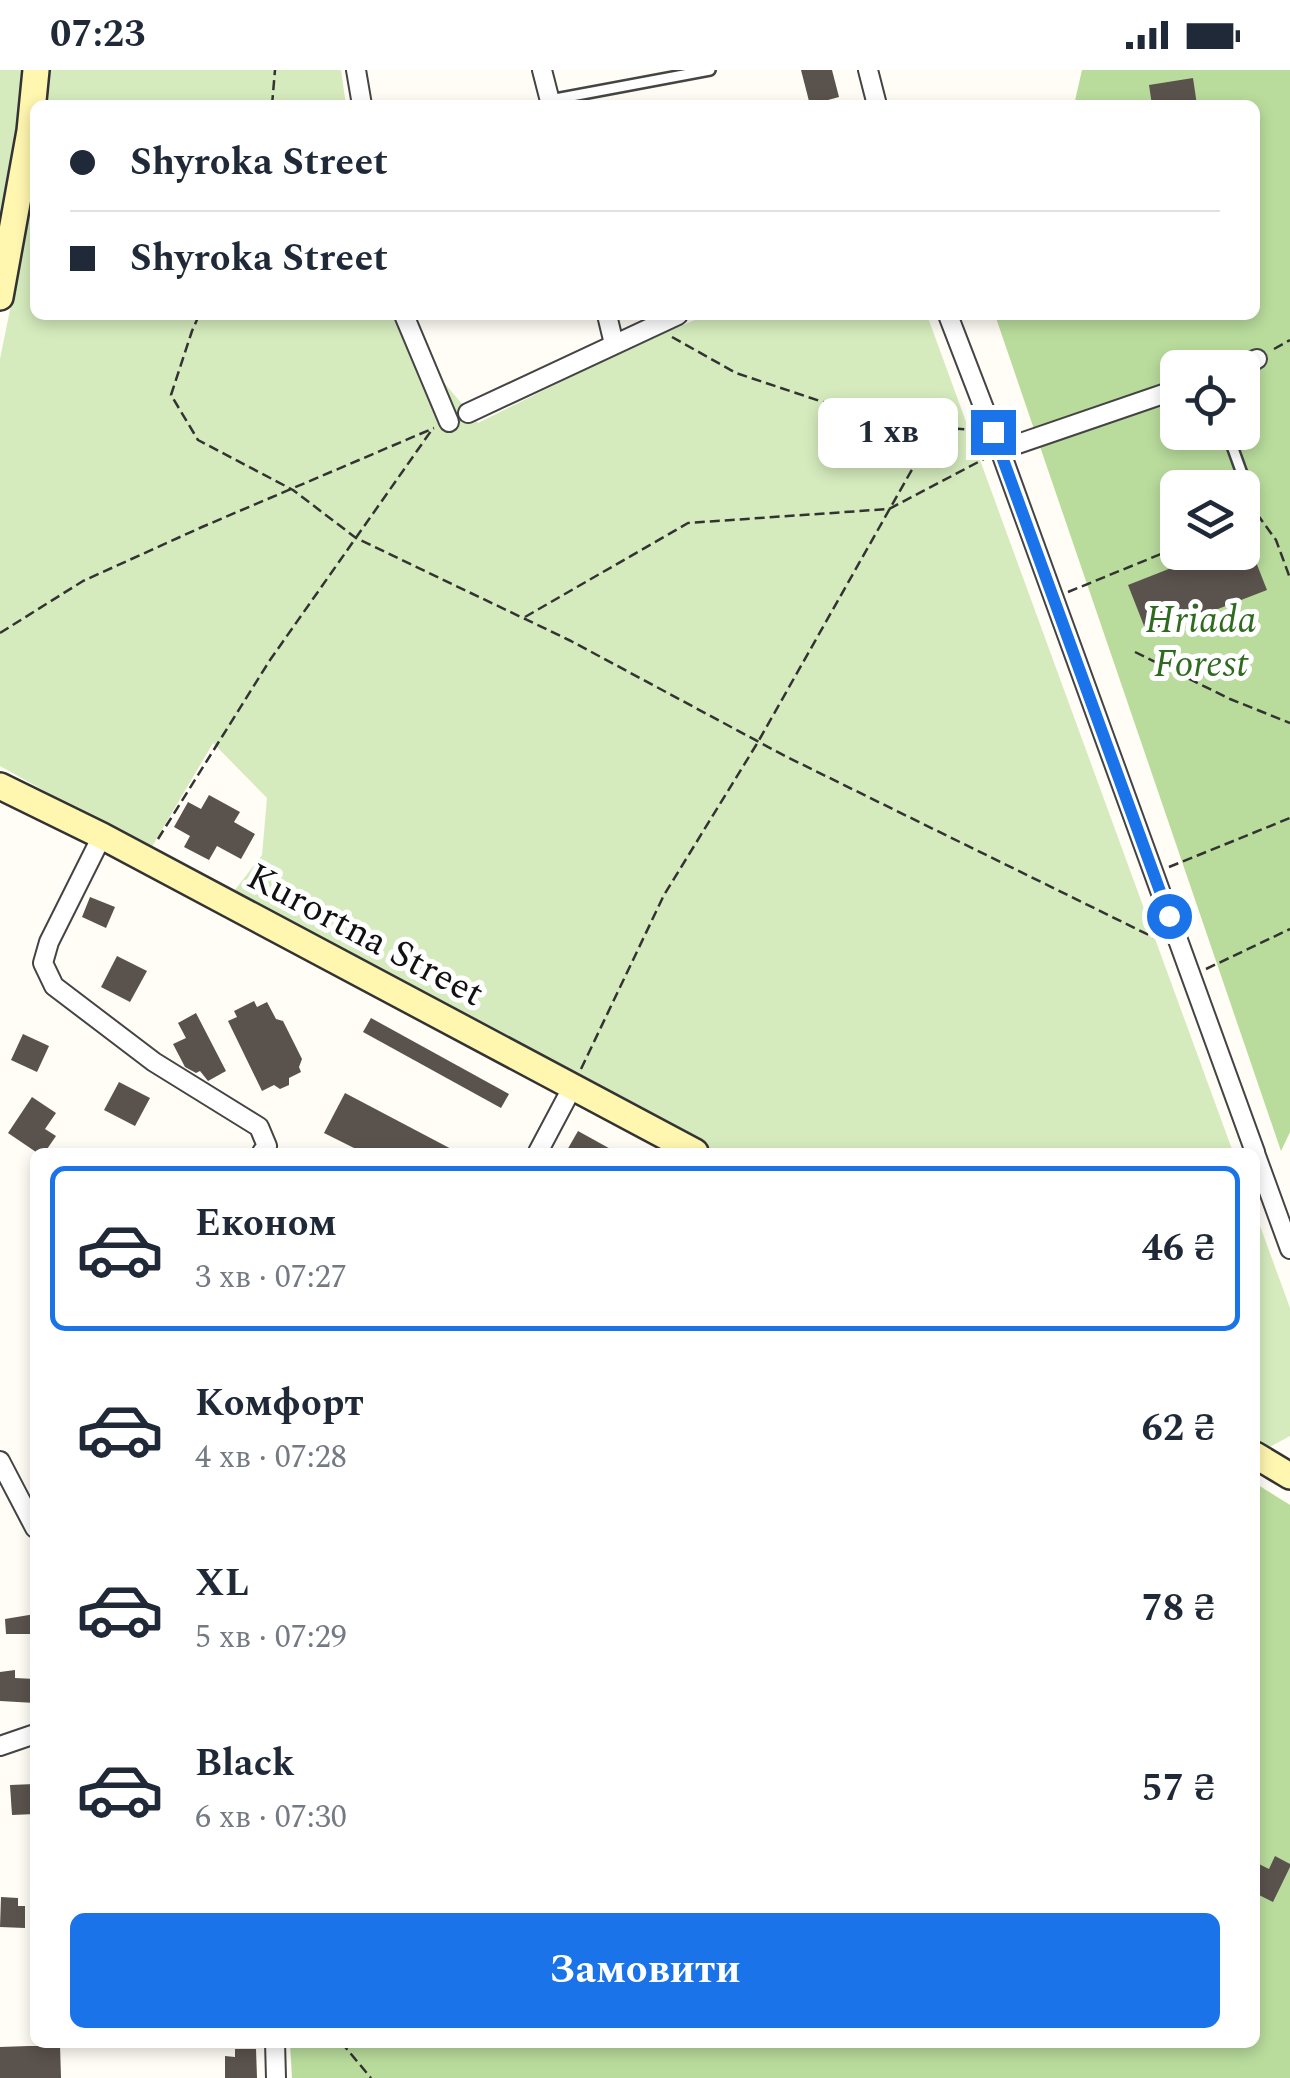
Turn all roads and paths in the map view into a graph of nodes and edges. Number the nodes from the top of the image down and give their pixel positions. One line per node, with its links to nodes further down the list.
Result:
1 (36, 70): 7 (main road)
2 (275, 70): 8 (path)
3 (356, 70): 9 (street)
4 (542, 70): 10 (street)
5 (710, 70): 11 (lane)
6 (868, 70): 12 (street)
7 (33, 100)
8 (272, 100)
9 (361, 100)
10 (550, 100)
11 (561, 100)
12 (877, 100)
13 (30, 132): 14 (main road)
14 (0, 297)
15 (197, 320): 31 (path)
16 (406, 320): 26 (street)
17 (608, 320): 22 (street)
18 (667, 320): 20 (street)
19 (950, 320): 28 (street)
20 (653, 326): 22 (street); 27 (path)
21 (1290, 340): 23 (path)
22 (614, 344): 25 (street)
23 (1260, 357)
24 (1160, 394): 30 (street)
25 (468, 414)
26 (441, 426): 34 (path)
27 (936, 428): 28 (path); 32 (path)
28 (993, 432): 30 (street)
29 (407, 440): 31 (path)
30 (1000, 450): 32 (path); 49 (street)
31 (293, 490): 34 (path); 39 (path)
32 (889, 509): 38 (path); 42 (path)
33 (1260, 519): 36 (path)
34 (356, 538): 38 (path); 46 (path)
35 (1160, 554): 37 (path)
36 (1290, 578)
37 (1067, 593)
38 (523, 618): 42 (path)
39 (0, 633)
40 (1135, 652): 41 (path)
41 (1290, 724)
42 (758, 742): 49 (path); 51 (path)
43 (0, 786): 45 (main road, Kurortna Street)
44 (1290, 818): 47 (path)
45 (102, 836): 46 (main road, Kurortna Street); 52 (street)
46 (146, 860): 51 (main road, Kurortna Street)
47 (1167, 867)
48 (1290, 929): 50 (path)
49 (1182, 951): 55 (street)
50 (1205, 970)
51 (573, 1086): 53 (street); 54 (main road, Kurortna Street)
52 (266, 1148)
53 (540, 1148)
54 (688, 1148)
55 (1253, 1148)
56 (1260, 1167): 57 (street)
57 (1290, 1249)
58 (1260, 1459): 60 (main road)
59 (0, 1461): 61 (street)
60 (1290, 1476)
61 (30, 1518)
62 (30, 1736): 63 (street)
63 (0, 1746)
64 (276, 2048): 66 (street)
65 (345, 2048): 67 (path)
66 (276, 2078)
67 (371, 2078)

